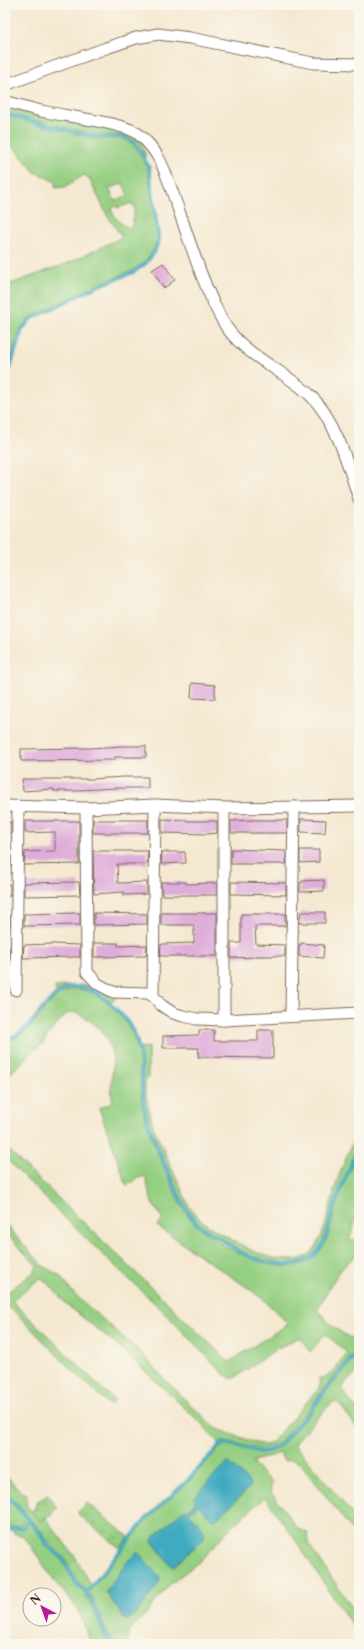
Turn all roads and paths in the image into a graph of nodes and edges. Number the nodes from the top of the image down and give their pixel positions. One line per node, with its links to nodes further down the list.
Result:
1 (359, 64): 2 (street)
2 (5, 85)
3 (5, 101): 4 (street)
4 (359, 499)
5 (155, 805): 10 (street); 11 (street); 13 (street)
6 (5, 806): 8 (street)
7 (359, 806): 9 (street)
8 (18, 807): 10 (street); 12 (street)
9 (294, 807): 11 (street); 15 (street)
10 (86, 808): 13 (street)
11 (224, 808): 16 (street)
12 (16, 990)
13 (153, 996): 16 (street)
14 (359, 1013): 15 (street)
15 (291, 1016): 16 (street)
16 (224, 1020)

